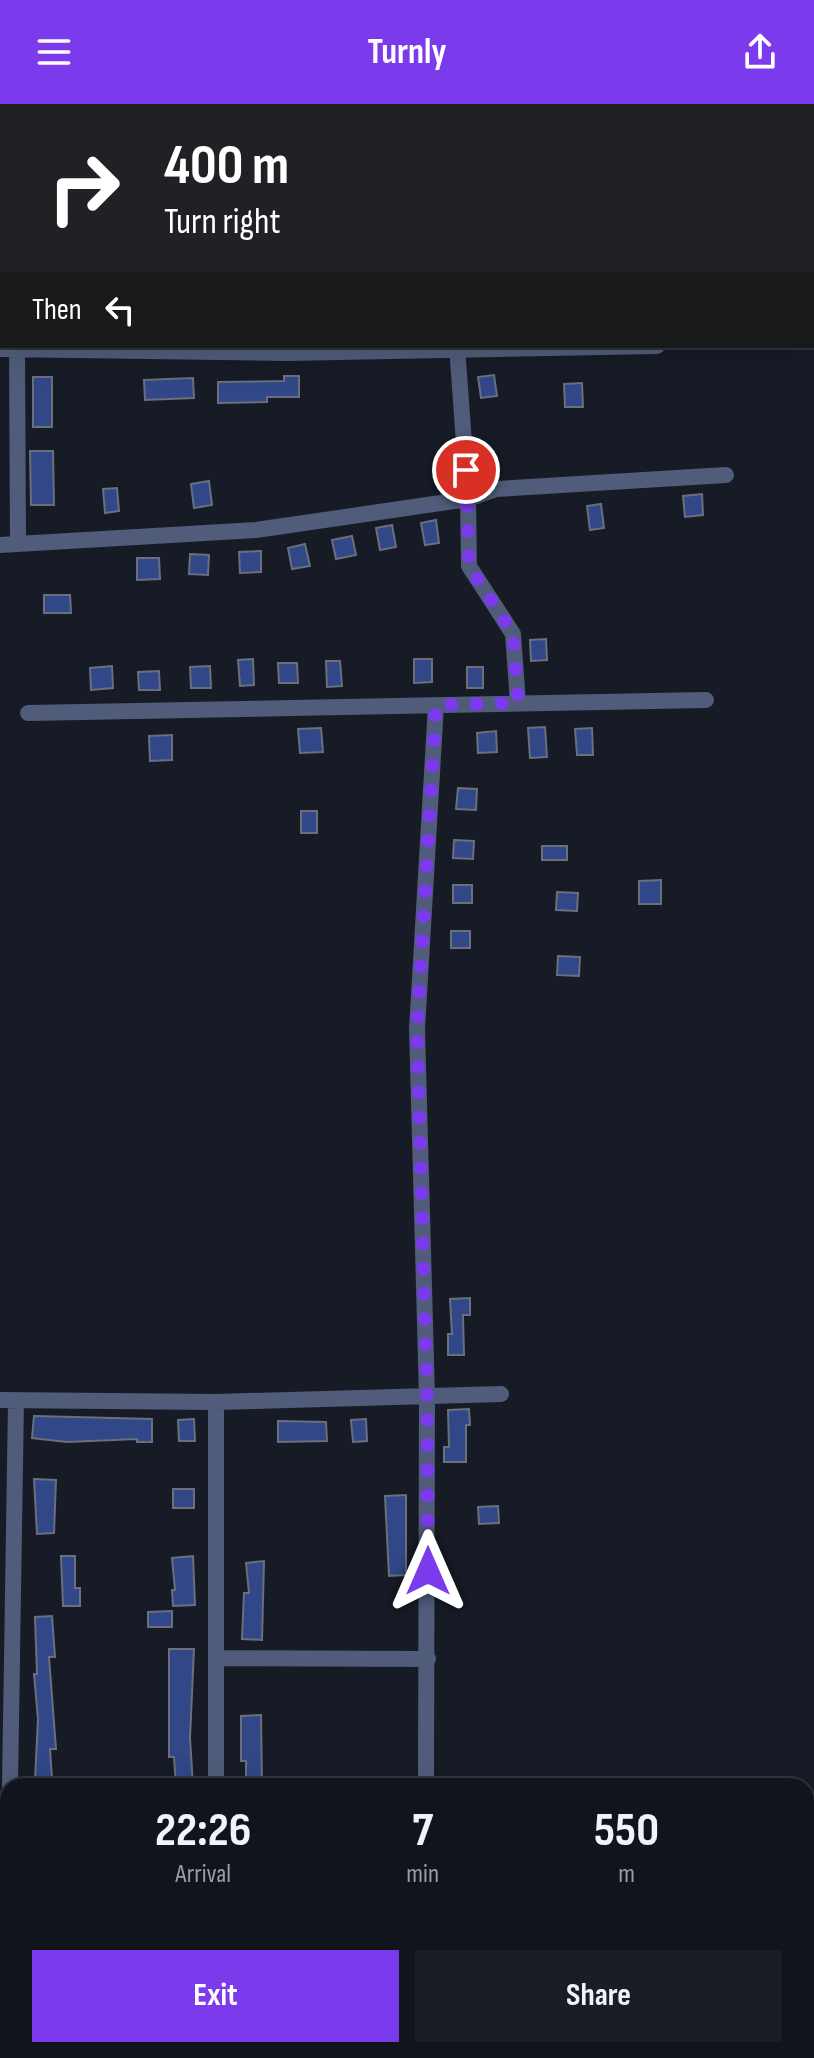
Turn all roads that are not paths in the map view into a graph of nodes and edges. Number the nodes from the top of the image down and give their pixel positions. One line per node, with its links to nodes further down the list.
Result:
1 (11, 348): 3 (street); 6 (street)
2 (520, 348): 3 (street)
3 (457, 349): 5 (street)
4 (726, 475): 5 (street)
5 (468, 499): 6 (street); 9 (street)
6 (18, 542): 7 (street)
7 (0, 545)
8 (706, 700): 9 (street)
9 (518, 703): 10 (street)
10 (436, 705): 11 (street); 13 (street)
11 (28, 713)
12 (501, 1394): 13 (street)
13 (427, 1397): 15 (street); 17 (street)
14 (8, 1400): 15 (street); 18 (street)
15 (216, 1402): 16 (street)
16 (217, 1658): 17 (street); 19 (street)
17 (428, 1659): 20 (street)
18 (10, 1778)
19 (216, 1778)
20 (426, 1778)

